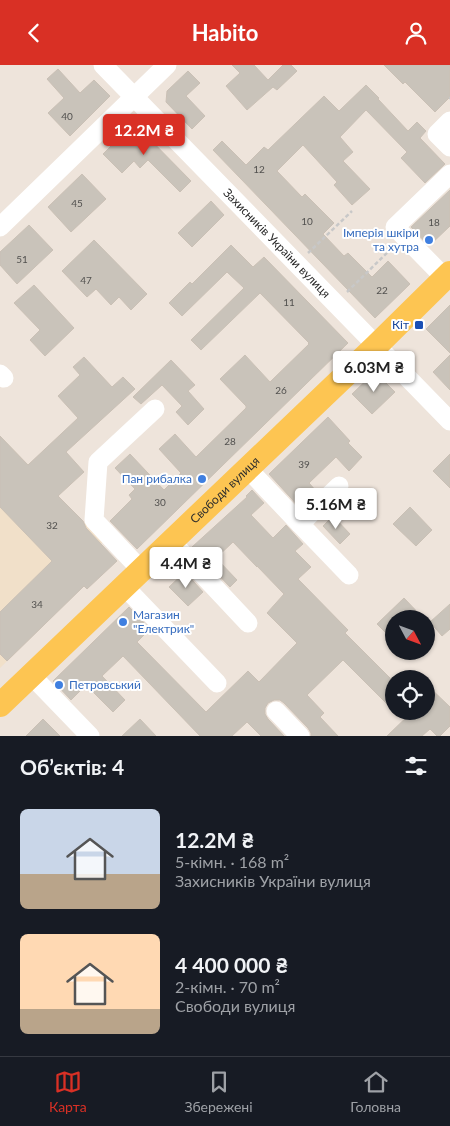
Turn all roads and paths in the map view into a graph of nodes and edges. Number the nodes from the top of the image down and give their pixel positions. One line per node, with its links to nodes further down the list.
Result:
1 (103, 65): 3 (street, Захисників України вулиця)
2 (167, 65): 3 (street)
3 (134, 97): 8 (street); 10 (street, Захисників України вулиця)
4 (450, 121): 5 (street)
5 (450, 147)
6 (450, 174): 9 (street)
7 (352, 211): 10 (path)
8 (0, 227)
9 (404, 236): 11 (path); 12 (street)
10 (297, 265): 14 (street, Захисників України вулиця)
11 (366, 274): 13 (path); 14 (path)
12 (447, 276): 15 (main road, Свободи вулиця)
13 (370, 279)
14 (335, 304): 15 (street, Захисників України вулиця)
15 (376, 346): 17 (street, Захисників України вулиця); 18 (main road, Свободи вулиця)
16 (155, 409): 22 (street)
17 (450, 421)
18 (247, 469): 20 (street); 21 (main road, Свободи вулиця)
19 (339, 486): 20 (street)
20 (300, 524): 23 (street)
21 (171, 541): 22 (main road, Свободи вулиця); 25 (street)
22 (141, 570): 24 (main road, Свободи вулиця)
23 (349, 575)
24 (124, 586): 26 (main road, Свободи вулиця); 27 (street)
25 (248, 623)
26 (31, 675): 28 (main road, Свободи вулиця); 30 (street)
27 (216, 683)
28 (0, 705)
29 (276, 711): 31 (street)
30 (90, 736)
31 (300, 736)

